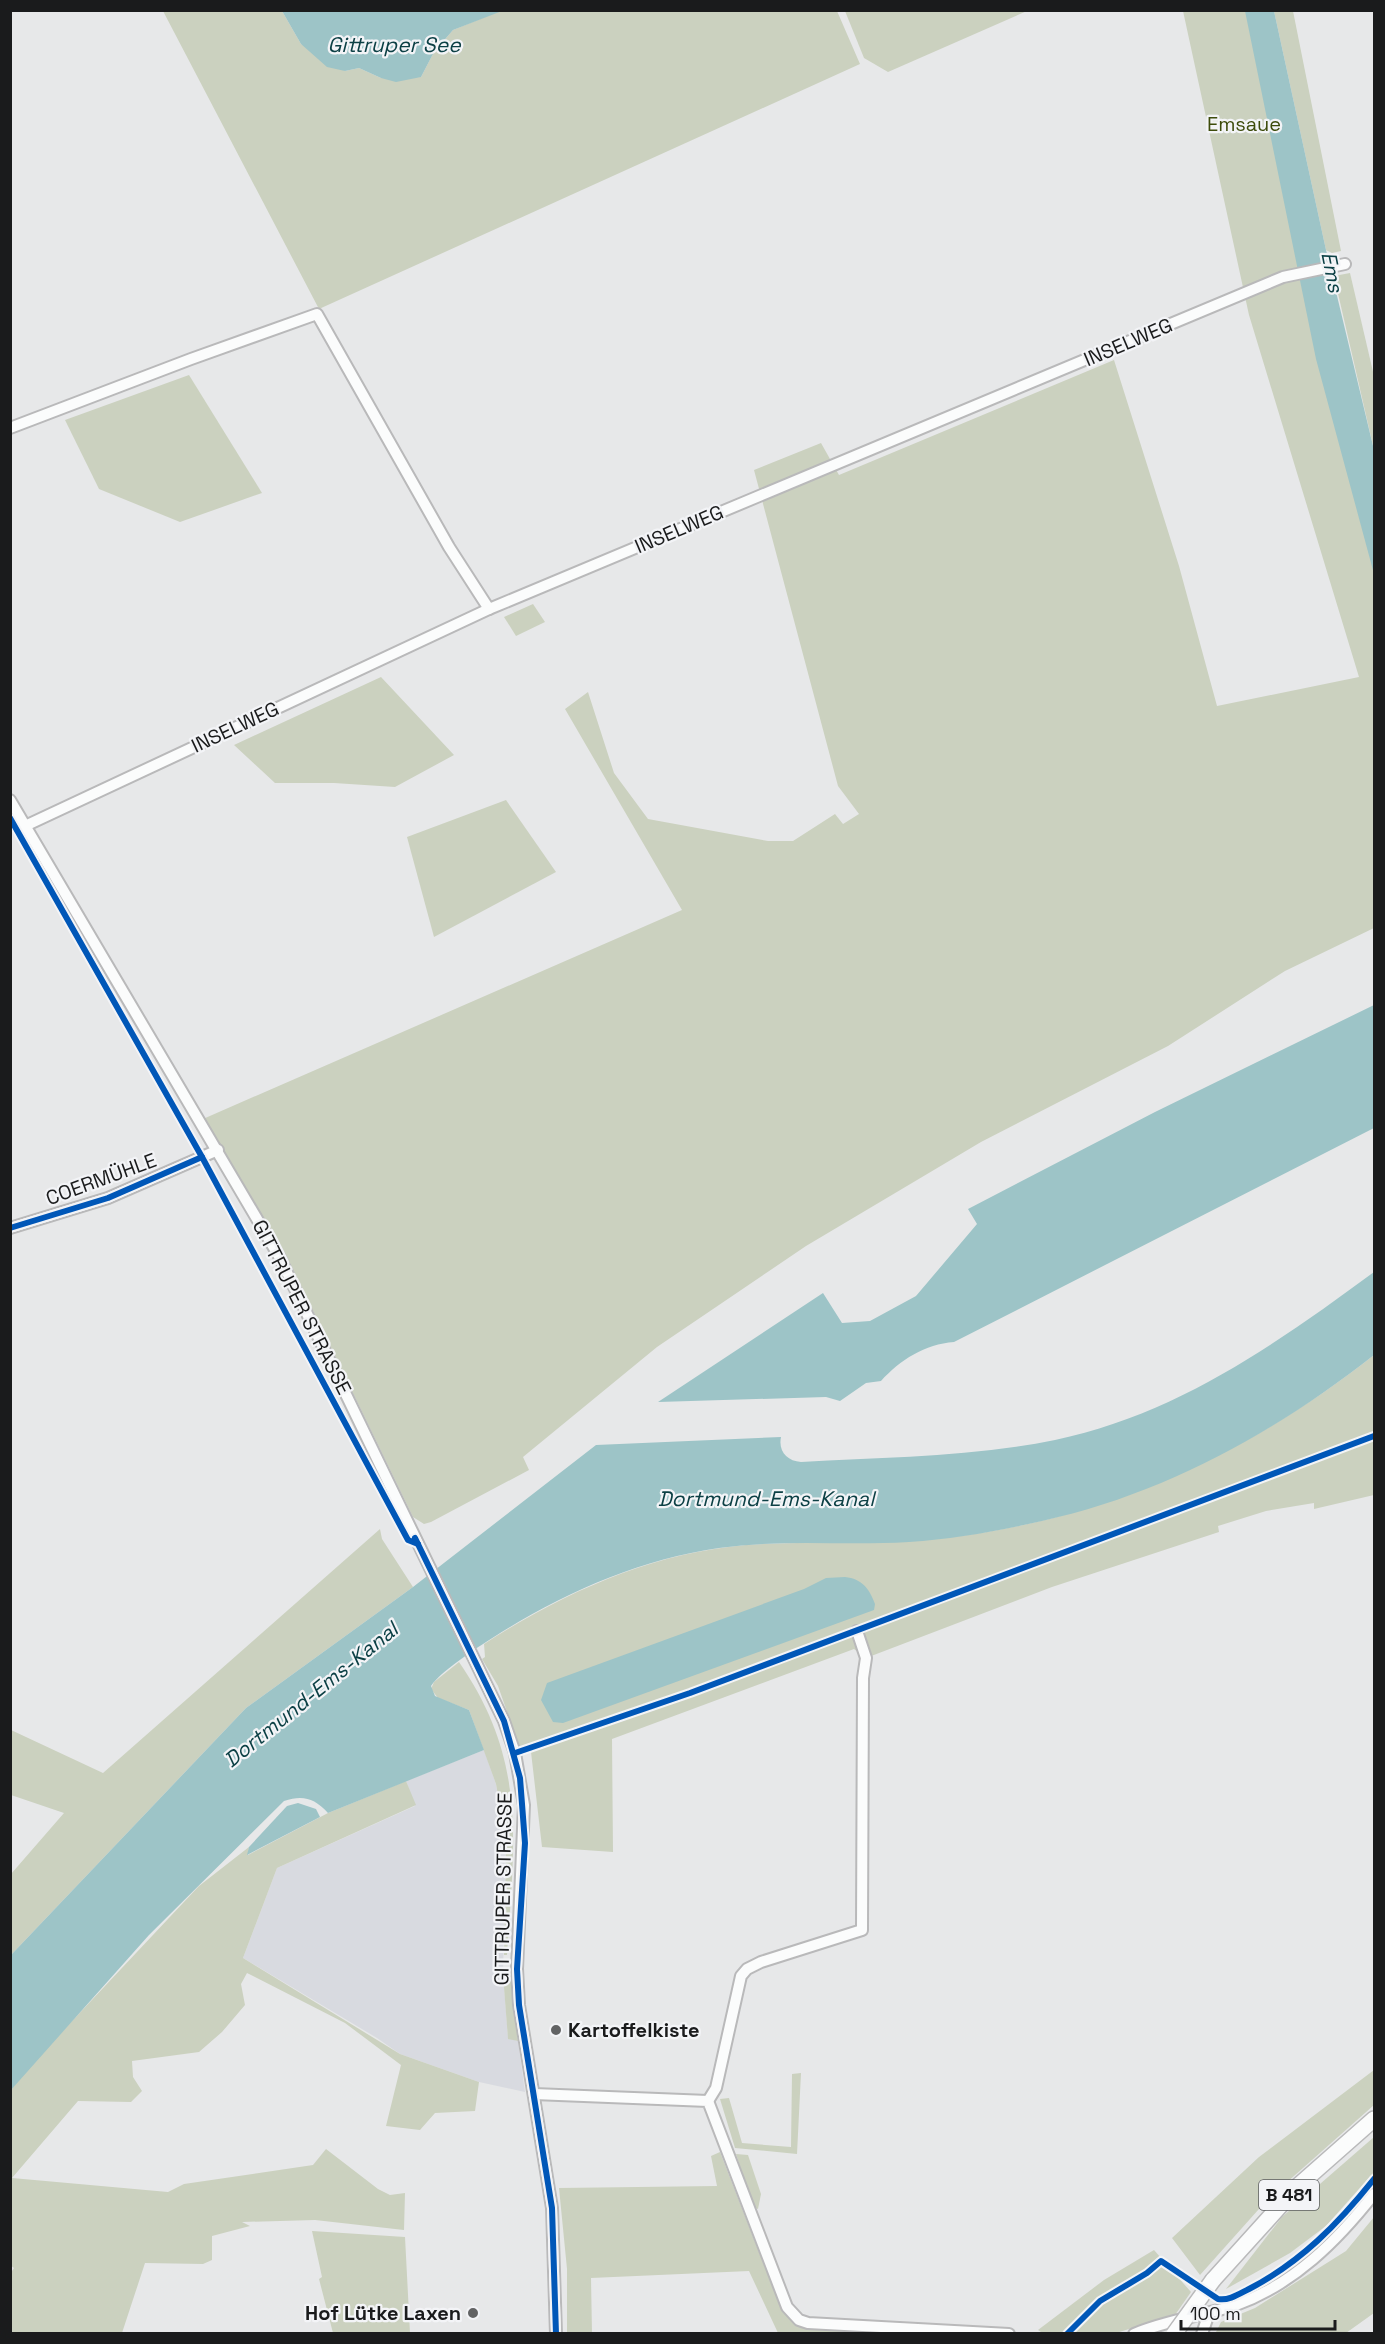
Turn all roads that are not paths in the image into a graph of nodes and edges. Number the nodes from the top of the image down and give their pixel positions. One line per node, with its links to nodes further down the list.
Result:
1 (1345, 264): 3 (street, INSELWEG)
2 (10, 428): 3 (street)
3 (489, 609): 5 (street, INSELWEG)
4 (10, 800): 5 (street, GITTRUPER STRASSE)
5 (25, 825): 6 (street, GITTRUPER STRASSE)
6 (218, 1150): 7 (street, COERMÜHLE); 9 (street, GITTRUPER STRASSE)
7 (10, 1228)
8 (857, 1631): 10 (street)
9 (534, 2094): 10 (street); 14 (street, GITTRUPER STRASSE)
10 (708, 2100): 15 (street)
11 (1374, 2119): 17 (highway, B 481, bridge)
12 (1374, 2194): 13 (street)
13 (1209, 2313): 16 (street); 18 (street)
14 (556, 2334)
15 (1009, 2334)
16 (1134, 2334)
17 (1174, 2334)
18 (1202, 2334)

